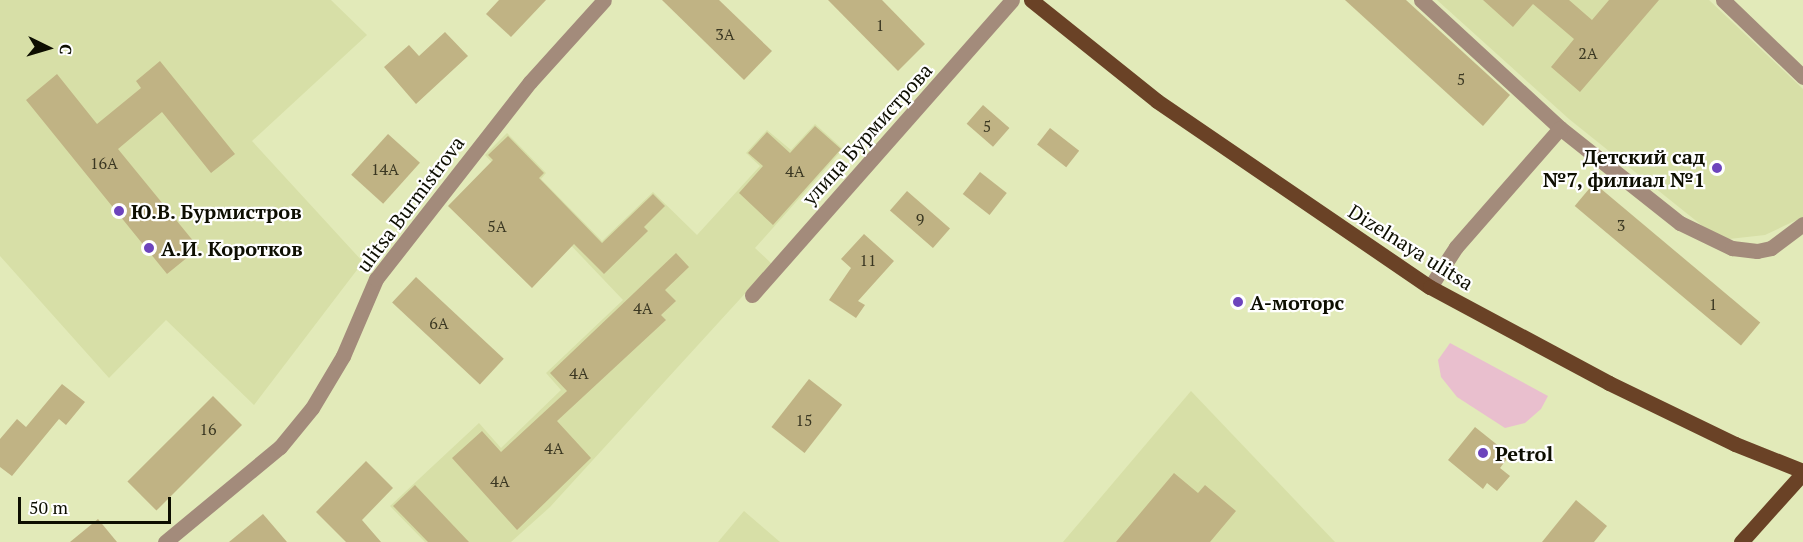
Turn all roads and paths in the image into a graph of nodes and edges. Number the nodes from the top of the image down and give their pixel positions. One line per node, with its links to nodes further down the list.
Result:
1 (604, 0): 12 (street, ulitsa Burmistrova)
2 (1012, 0): 10 (street, улица Бурмистрова)
3 (1031, 0): 9 (main road, Dizelnaya ulitsa)
4 (1421, 0): 7 (street)
5 (1723, 0): 6 (street)
6 (1803, 77)
7 (1560, 128): 8 (street); 9 (street)
8 (1803, 224)
9 (1430, 287): 11 (main road, Dizelnaya ulitsa)
10 (752, 295)
11 (1803, 472): 13 (main road)
12 (165, 542)
13 (1741, 542)

